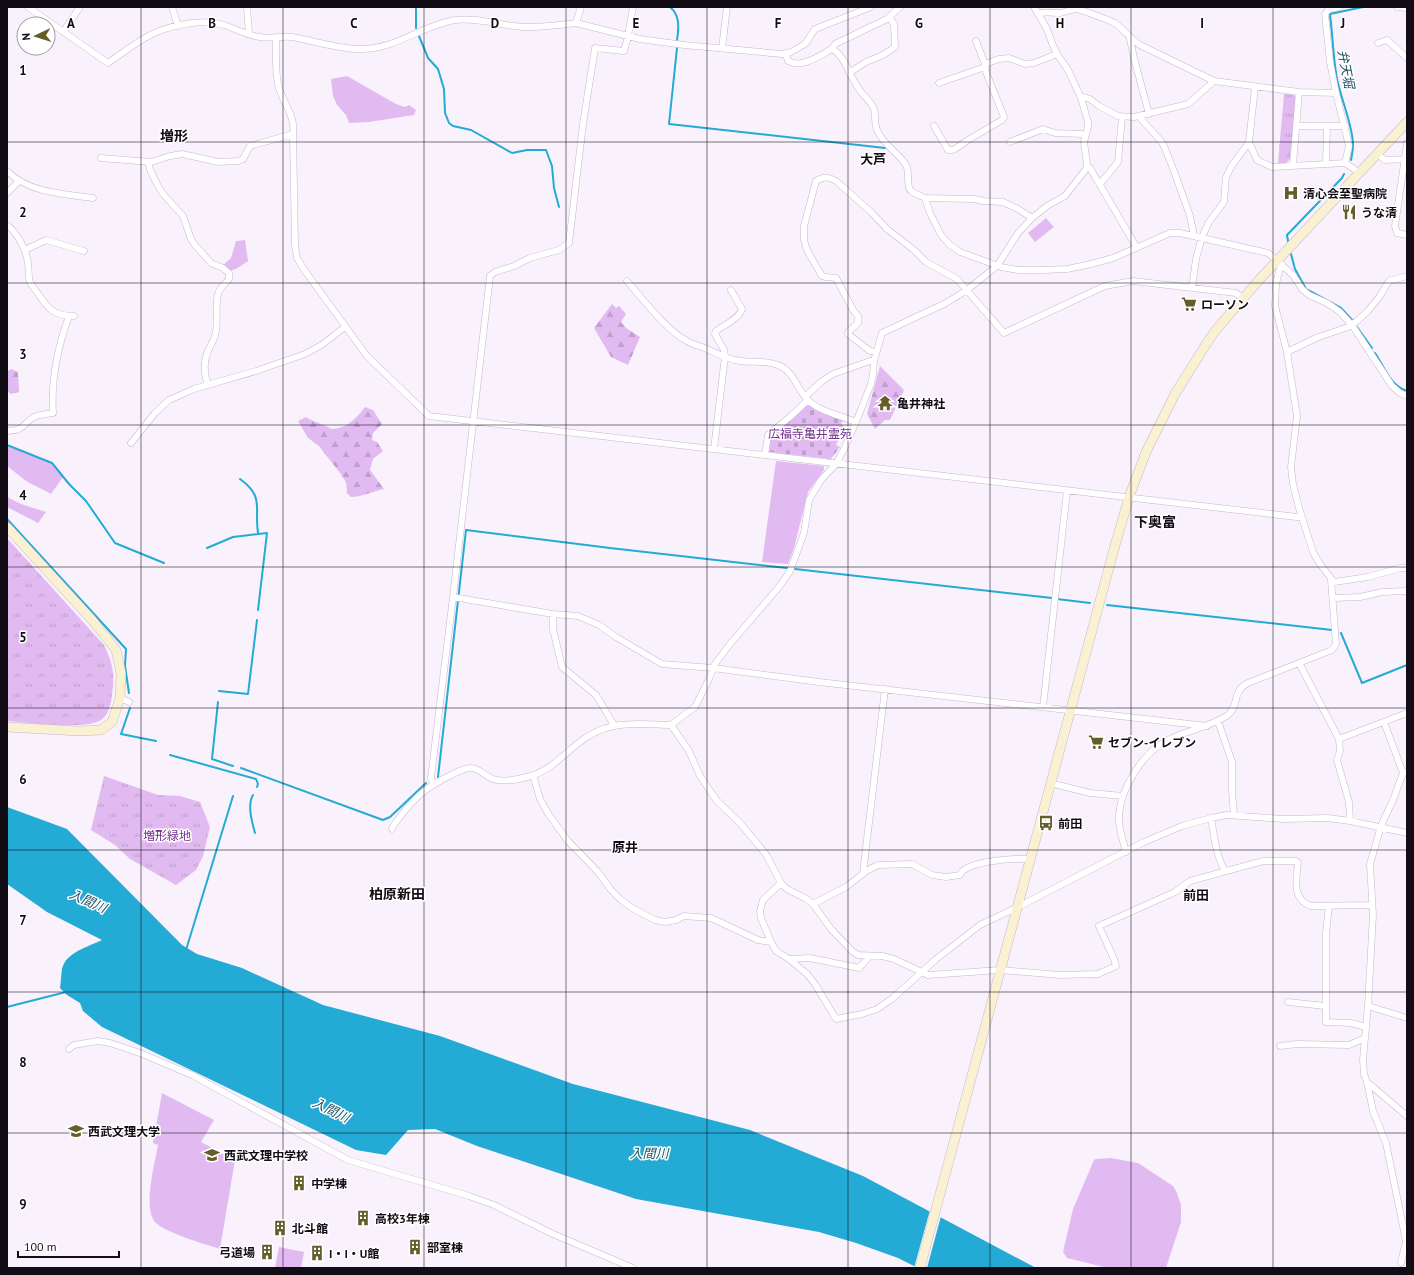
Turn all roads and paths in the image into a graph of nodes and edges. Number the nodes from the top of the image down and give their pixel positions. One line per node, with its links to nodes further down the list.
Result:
1 (28, 7): 18 (street)
2 (80, 7): 18 (street)
3 (172, 7): 17 (street)
4 (247, 7): 19 (street)
5 (581, 7): 16 (street)
6 (633, 7): 20 (street)
7 (727, 7): 25 (street)
8 (871, 7): 27 (street)
9 (900, 7): 15 (street)
10 (1034, 7): 14 (street)
11 (1340, 7): 36 (street)
12 (1397, 7): 13 (street)
13 (1407, 8)
14 (1038, 14): 22 (street); 28 (street)
15 (889, 17): 26 (street); 31 (street)
16 (576, 23): 20 (street); 21 (street)
17 (178, 26): 18 (street); 19 (street)
18 (63, 32)
19 (249, 34): 21 (street)
20 (628, 36): 25 (street); 92 (street)
21 (276, 37): 46 (street)
22 (1130, 39): 32 (street); 38 (street)
23 (976, 41): 30 (street)
24 (1378, 43): 29 (street)
25 (722, 48): 27 (street)
26 (832, 49): 27 (street); 31 (street)
27 (786, 54)
28 (1057, 54): 30 (street); 37 (street)
29 (1407, 58)
30 (985, 66): 33 (street); 41 (street)
31 (849, 73): 66 (street)
32 (1214, 81): 34 (street); 38 (street)
33 (939, 83)
34 (1255, 87): 35 (street); 49 (street)
35 (1299, 92): 36 (street); 42 (street)
36 (1336, 93): 43 (street)
37 (1080, 98): 40 (street); 47 (street)
38 (1149, 114): 39 (street)
39 (1141, 116): 40 (street); 70 (street)
40 (1122, 117): 63 (street)
41 (934, 126)
42 (1296, 126): 45 (street); 57 (street)
43 (1345, 126): 45 (street); 56 (street)
44 (1406, 126): 51 (street)
45 (1327, 127): 55 (street)
46 (293, 134): 54 (street); 84 (street)
47 (1085, 136): 48 (street); 58 (street)
48 (1010, 142)
49 (1249, 142): 57 (street); 71 (street)
50 (1407, 143): 53 (street)
51 (1377, 154): 53 (street); 60 (street)
52 (101, 158): 54 (street)
53 (1406, 159): 62 (street)
54 (148, 162): 89 (street)
55 (1326, 163): 56 (street); 57 (street)
56 (1345, 163): 60 (street)
57 (1293, 165)
58 (1087, 167): 63 (street); 67 (street)
59 (7, 171): 61 (street)
60 (1360, 173): 75 (street)
61 (19, 181): 64 (street); 65 (street)
62 (1404, 182): 69 (street)
63 (1100, 184): 72 (street)
64 (7, 194)
65 (93, 198)
66 (925, 198): 67 (street); 76 (street)
67 (1032, 218): 76 (street)
68 (7, 225): 73 (street)
69 (1407, 235)
70 (1194, 236): 71 (street); 72 (street)
71 (1202, 238): 75 (street); 79 (street)
72 (1137, 248): 76 (street)
73 (25, 250): 74 (street); 94 (street)
74 (84, 251)
75 (1280, 262): 82 (street); 83 (street); 86 (street)
76 (997, 266): 81 (street)
77 (1407, 276): 83 (street)
78 (627, 281): 87 (street)
79 (1192, 288): 81 (street); 82 (street)
80 (731, 290): 87 (street)
81 (967, 290): 85 (street); 85 (street)
82 (1243, 299): 100 (street)
83 (1352, 325): 86 (street); 90 (street)
84 (346, 328): 89 (street); 92 (street)
85 (876, 352): 88 (street)
86 (1287, 352): 101 (street)
87 (725, 356): 91 (street); 96 (street)
88 (874, 361): 91 (street); 93 (street)
89 (208, 385): 95 (street)
90 (1407, 396)
91 (806, 399): 93 (street); 97 (street)
92 (472, 422): 96 (street); 106 (street)
93 (856, 422): 98 (street)
94 (7, 431)
95 (131, 443)
96 (714, 449): 97 (street)
97 (765, 455): 98 (street)
98 (836, 464): 99 (street); 110 (street)
99 (1067, 491): 100 (street); 114 (street)
100 (1128, 498): 101 (street); 115 (street)
101 (1301, 516): 104 (street)
102 (7, 528): 112 (street)
103 (1407, 568): 104 (street)
104 (1332, 580): 107 (street)
105 (1407, 591): 107 (street)
106 (453, 597): 108 (street); 126 (street)
107 (1333, 598): 109 (street)
108 (553, 614): 110 (street); 119 (street)
109 (1299, 663): 117 (street); 123 (street)
110 (713, 668): 111 (street); 120 (street)
111 (885, 689): 114 (street); 138 (street)
112 (120, 698): 113 (street); 122 (street)
113 (130, 702)
114 (1043, 707): 115 (street)
115 (1070, 710): 121 (street); 127 (street)
116 (1407, 713): 118 (street)
117 (1218, 721): 121 (street); 129 (street)
118 (1384, 722): 123 (street); 124 (street)
119 (614, 725): 120 (street); 125 (street)
120 (671, 725): 139 (street)
121 (1207, 726): 128 (street)
122 (7, 727)
123 (1340, 739): 131 (street)
124 (1405, 772): 132 (street)
125 (533, 775): 126 (street); 144 (street)
126 (433, 784): 133 (street)
127 (1050, 784): 128 (street); 136 (street)
128 (1123, 796): 135 (street)
129 (1234, 815): 130 (street); 131 (street)
130 (1211, 818): 135 (street); 137 (street)
131 (1350, 821): 132 (street)
132 (1381, 826): 134 (street); 141 (street)
133 (392, 829)
134 (1407, 832)
135 (1126, 852): 143 (street)
136 (1030, 859): 138 (street); 143 (street)
137 (1225, 871): 142 (street); 148 (street)
138 (863, 873): 140 (street)
139 (781, 883): 140 (street); 144 (street)
140 (813, 904): 145 (street)
141 (1372, 905): 142 (street); 151 (street)
142 (1329, 906): 150 (street)
143 (1018, 907): 147 (street); 148 (street)
144 (771, 942): 146 (street)
145 (870, 956): 146 (street); 147 (street)
146 (789, 959): 147 (street)
147 (922, 973): 148 (street)
148 (999, 974): 161 (street)
149 (1288, 1002): 150 (street)
150 (1325, 1006): 153 (street)
151 (1368, 1006): 152 (street); 153 (street)
152 (1407, 1018)
153 (1366, 1027): 154 (street)
154 (1365, 1038): 155 (street); 157 (street)
155 (1280, 1046)
156 (69, 1049): 160 (street)
157 (1367, 1082): 158 (street); 159 (street)
158 (1407, 1116)
159 (1401, 1263)
160 (633, 1268)
161 (920, 1268)

